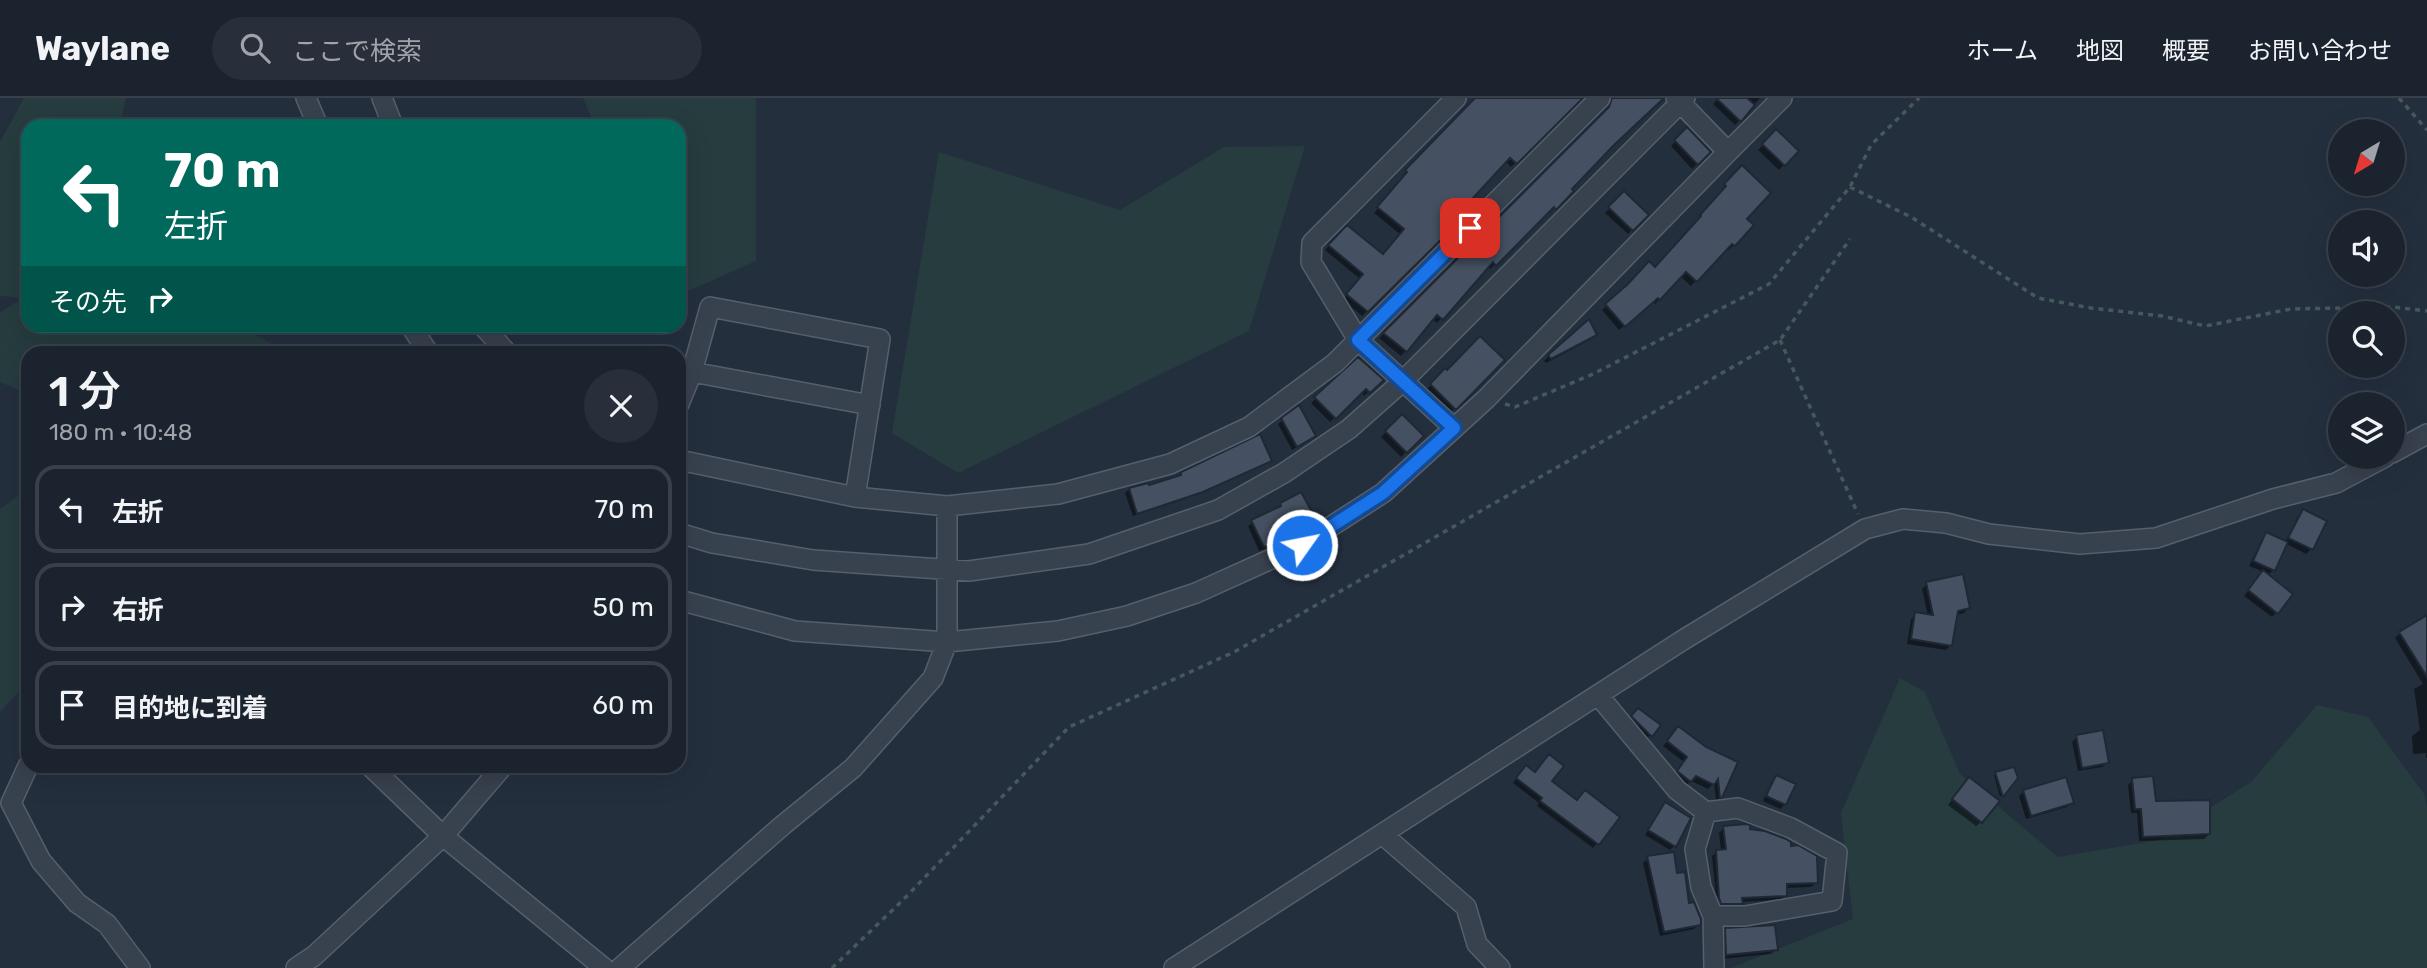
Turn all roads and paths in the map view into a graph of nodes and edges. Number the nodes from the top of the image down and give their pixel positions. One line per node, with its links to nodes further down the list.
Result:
1 (306, 98): 9 (street)
2 (382, 98): 10 (street)
3 (1456, 98): 16 (street)
4 (1600, 98): 16 (street)
5 (1782, 98): 12 (street)
6 (1919, 98): 13 (path)
7 (2399, 98): 11 (path)
8 (1681, 99): 12 (street); 19 (street)
9 (315, 119)
10 (390, 119)
11 (2427, 130)
12 (1728, 152): 21 (street)
13 (1850, 187): 15 (path); 21 (path)
14 (1850, 239): 17 (path)
15 (2427, 311)
16 (1358, 340): 19 (street); 29 (street)
17 (1780, 340): 30 (path); 47 (path)
18 (692, 372): 20 (street); 22 (street); 22 (street)
19 (1402, 382): 23 (street); 32 (street)
20 (686, 387)
21 (1486, 399): 23 (street)
22 (870, 405): 28 (street)
23 (1454, 428): 34 (street)
24 (2427, 434): 25 (street)
25 (2405, 446)
26 (686, 461): 28 (street)
27 (2362, 469): 30 (street)
28 (855, 497): 29 (street)
29 (947, 506): 32 (street)
30 (1865, 529): 35 (street)
31 (686, 535): 32 (street)
32 (947, 570): 34 (street)
33 (686, 602): 34 (street)
34 (947, 642): 46 (street)
35 (1598, 695): 39 (street); 40 (street)
36 (25, 773): 43 (street)
37 (377, 773): 41 (street)
38 (497, 773): 41 (street)
39 (1706, 812): 42 (street); 42 (street)
40 (1382, 834): 48 (street); 49 (street)
41 (443, 836): 44 (street); 45 (street)
42 (1713, 916): 50 (street)
43 (140, 968)
44 (296, 968)
45 (604, 968)
46 (620, 968)
47 (832, 968)
48 (1174, 968)
49 (1500, 968)
50 (1714, 968)

